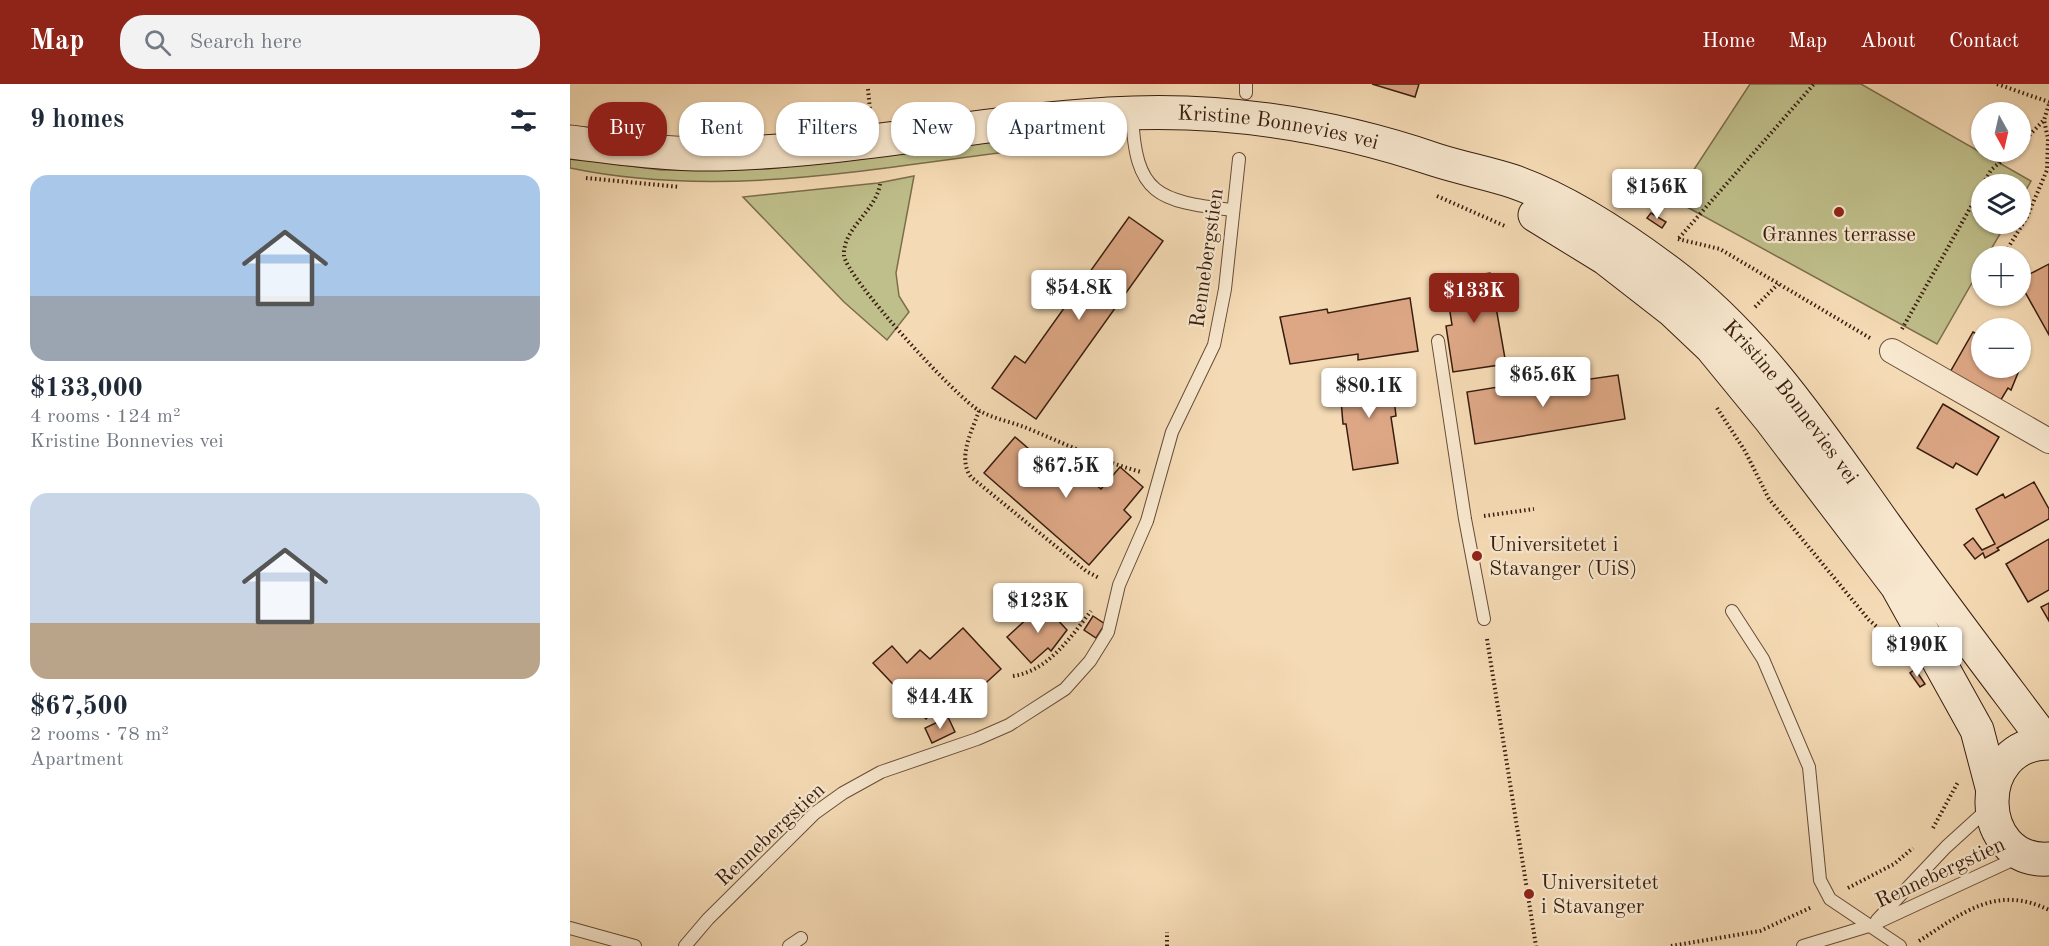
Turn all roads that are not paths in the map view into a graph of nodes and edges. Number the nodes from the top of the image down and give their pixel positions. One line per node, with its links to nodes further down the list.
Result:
1 (1132, 112): 6 (main road, Kristine Bonnevies vei); 8 (main road, Kristine Bonnevies vei); 9 (lane)
2 (570, 134): 3 (main road, Kristine Bonnevies vei)
3 (588, 141)
4 (570, 142): 5 (main road, Kristine Bonnevies vei)
5 (588, 145)
6 (667, 151)
7 (1239, 159): 9 (lane, Rennebergstien)
8 (1448, 164): 15 (main road, Kristine Bonnevies vei); 16 (main road, Kristine Bonnevies vei)
9 (1233, 210): 22 (lane, Rennebergstien)
10 (1438, 341): 14 (lane)
11 (1892, 351): 12 (street)
12 (2047, 435)
13 (1732, 610): 18 (lane, Rennebergstien)
14 (1484, 619)
15 (2048, 743): 16 (main road)
16 (1991, 797): 17 (main road, Kristine Bonnevies vei); 18 (lane, Rennebergstien)
17 (2041, 860): 18 (lane, Rennebergstien)
18 (1872, 925): 24 (lane, Rennebergstien); 25 (lane)
19 (570, 928): 21 (lane)
20 (801, 938): 23 (lane)
21 (635, 946)
22 (685, 946)
23 (789, 946)
24 (1803, 946)
25 (1900, 946)

